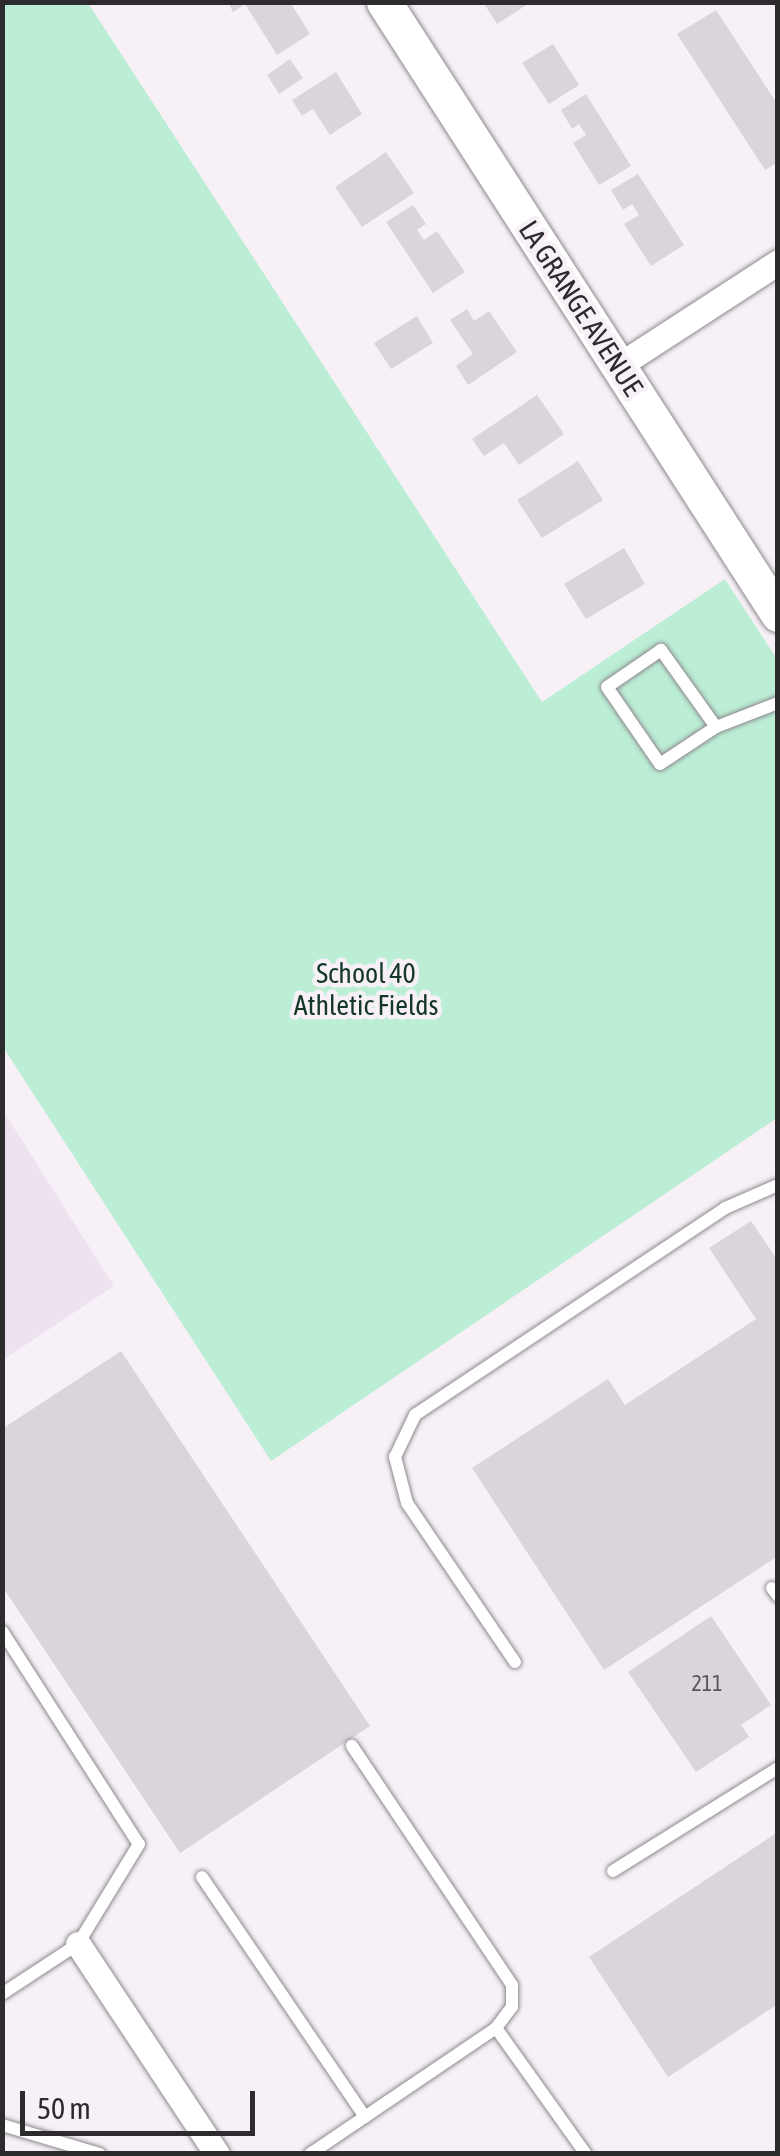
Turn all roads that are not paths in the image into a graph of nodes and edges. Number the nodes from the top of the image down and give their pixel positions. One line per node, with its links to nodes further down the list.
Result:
1 (384, 2): 3 (street, LA GRANGE AVENUE)
2 (778, 262): 3 (street)
3 (618, 366): 4 (street, LA GRANGE AVENUE)
4 (778, 614)
5 (778, 703): 6 (lane)
6 (716, 728): 6 (lane)
7 (778, 1185): 9 (lane)
8 (2, 1631): 14 (lane)
9 (515, 1662)
10 (352, 1746): 16 (lane)
11 (778, 1768): 12 (lane)
12 (613, 1871)
13 (202, 1877): 17 (lane)
14 (78, 1944): 15 (lane); 20 (street)
15 (2, 1994)
16 (496, 2028): 17 (lane); 22 (lane)
17 (365, 2117): 21 (lane)
18 (2, 2125): 19 (lane)
19 (100, 2154)
20 (217, 2154)
21 (310, 2154)
22 (586, 2154)

